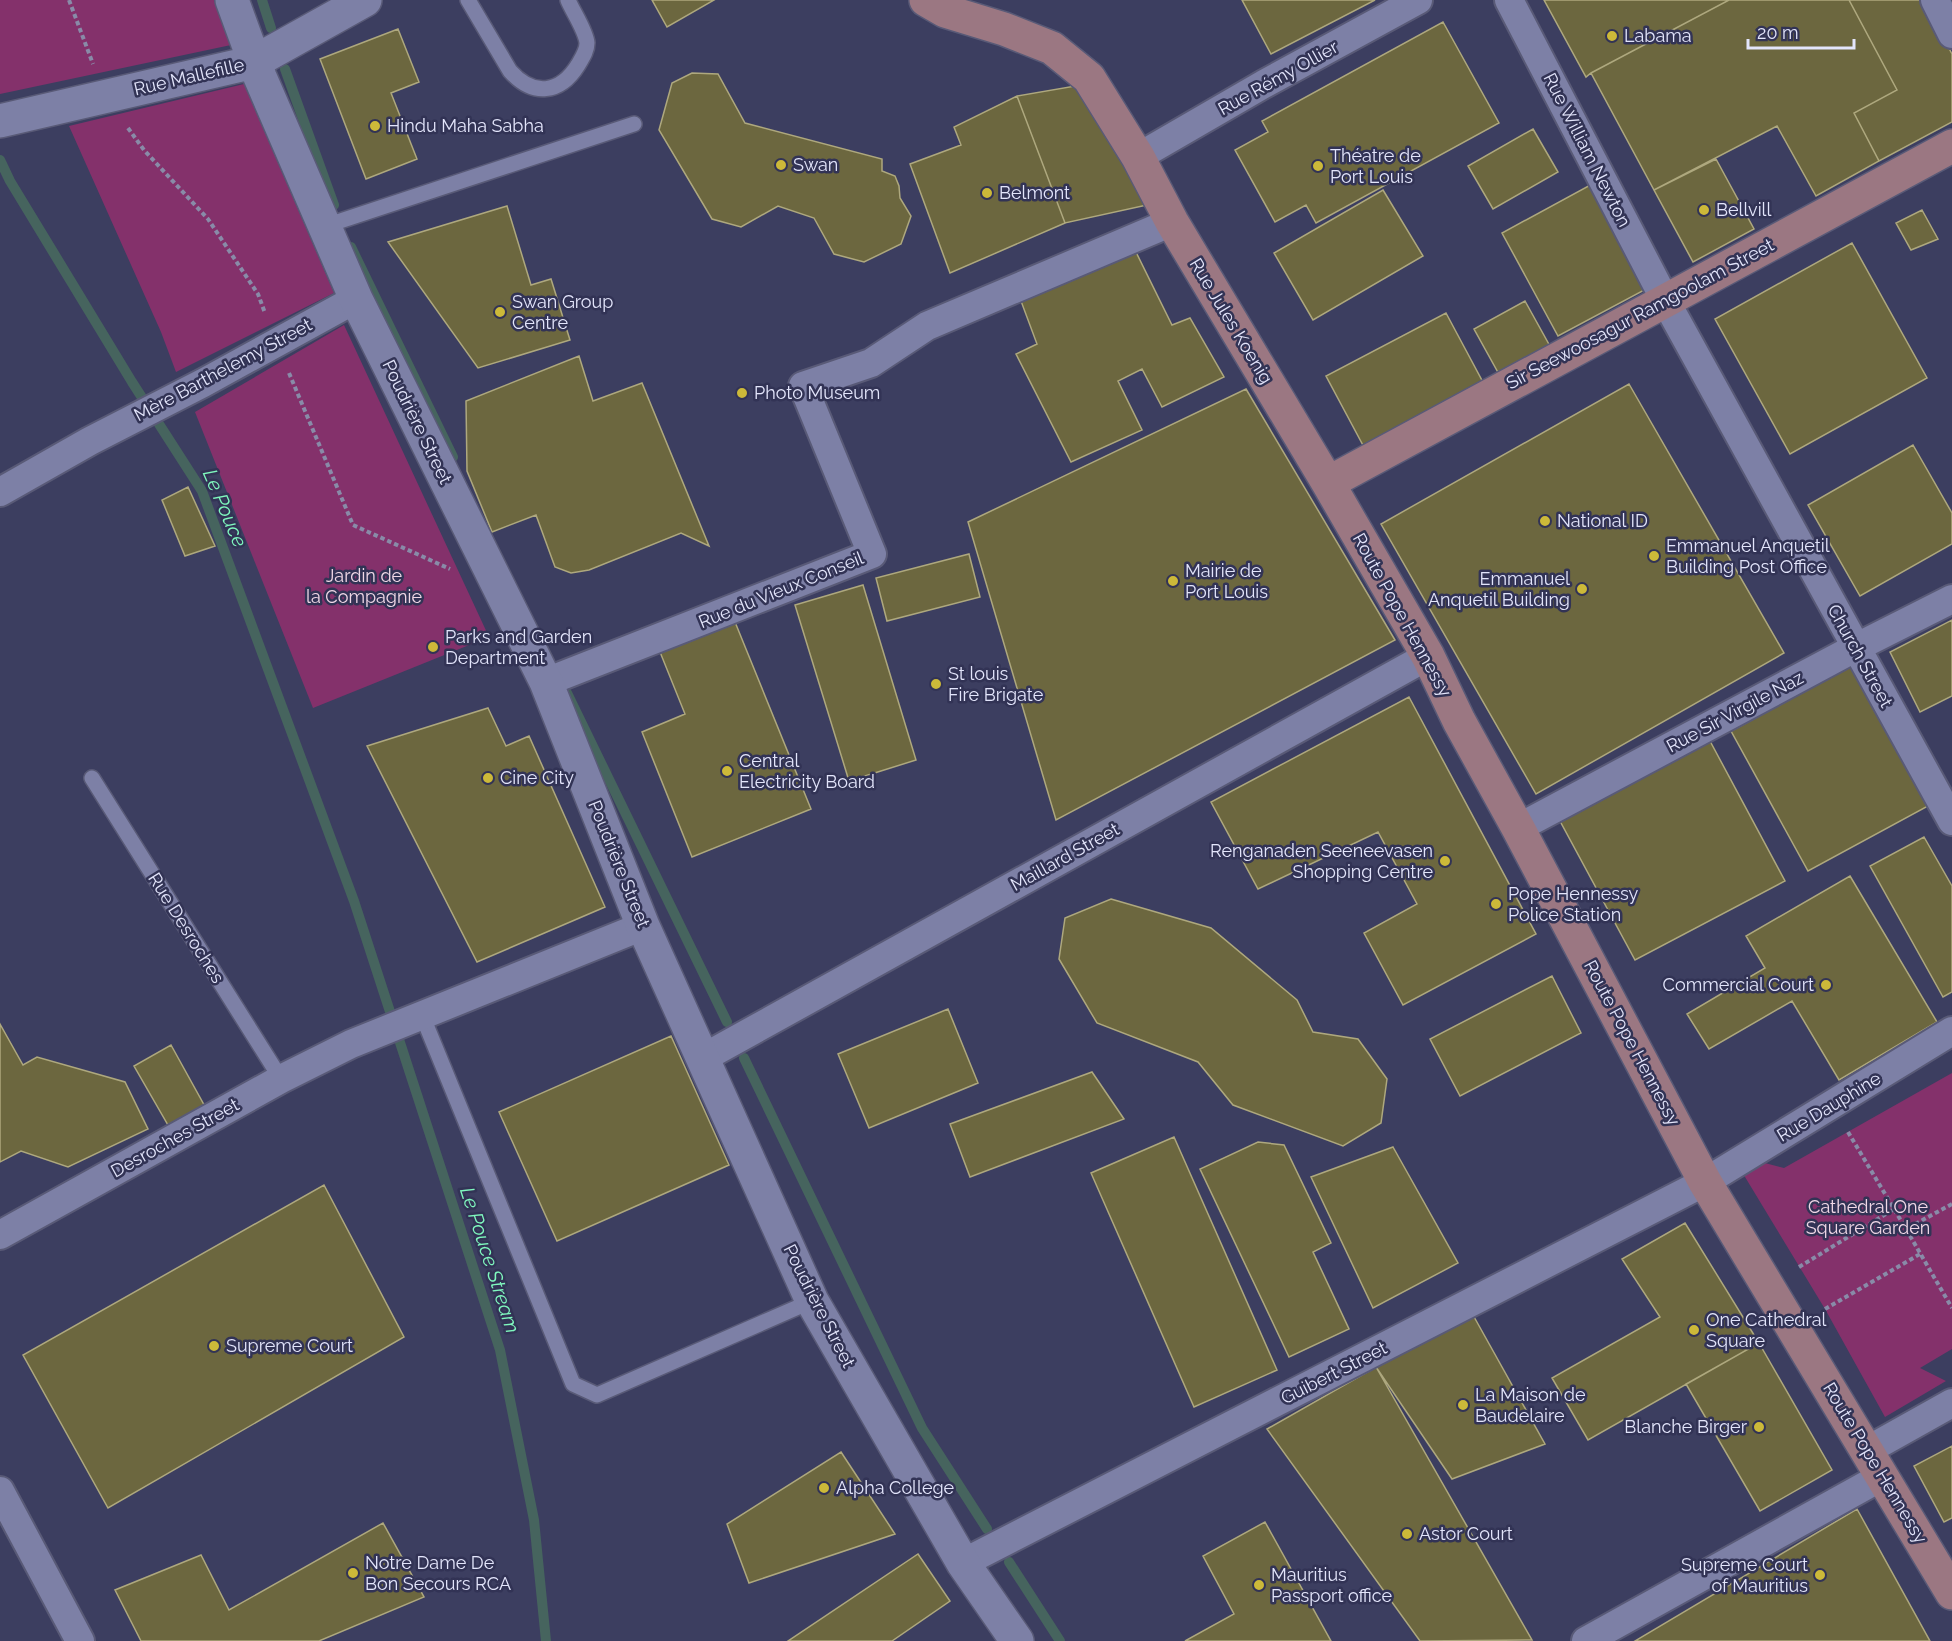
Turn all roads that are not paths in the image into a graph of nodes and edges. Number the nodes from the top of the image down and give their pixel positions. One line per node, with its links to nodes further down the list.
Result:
1 (232, 0): 10 (street, Poudrière Street)
2 (365, 0): 10 (street, Rue Mallefille)
3 (468, 0): 4 (lane)
4 (568, 0)
5 (926, 0): 14 (main road, Rue Jules Koenig)
6 (1418, 0): 14 (street, Rue Rémy Ollier)
7 (1509, 0): 18 (street, Rue William Newton)
8 (1935, 0): 9 (street)
9 (1952, 34)
10 (254, 62): 11 (street, Rue Mallefille); 16 (street, Poudrière Street)
11 (0, 121)
12 (634, 124): 16 (lane)
13 (1952, 146): 18 (main road, Sir Seewoosagur Ramgoolam Street)
14 (1138, 157): 15 (main road, Rue Jules Koenig)
15 (1172, 222): 19 (main road, Rue Jules Koenig); 24 (street, Rue du Vieux Conseil)
16 (325, 226): 17 (street, Poudrière Street)
17 (356, 299): 20 (street, Mère Barthelemy Street); 24 (street, Poudrière Street)
18 (1665, 300): 19 (main road, Sir Seewoosagur Ramgoolam Street); 22 (street, Church Street)
19 (1329, 483): 23 (main road, Route Pope Hennessy)
20 (0, 492)
21 (1952, 599): 22 (street, Rue Sir Virgile Naz)
22 (1855, 648): 26 (street, Church Street); 27 (street, Rue Sir Virgile Naz)
23 (1428, 656): 27 (main road, Route Pope Hennessy); 31 (street, Maillard Street)
24 (548, 682): 28 (street, Poudrière Street)
25 (92, 778): 32 (lane, Rue Desroches)
26 (1952, 821)
27 (1518, 828): 33 (main road, Route Pope Hennessy)
28 (643, 926): 29 (street); 31 (street, Poudrière Street)
29 (422, 1015): 32 (street, Desroches Street); 35 (lane)
30 (1952, 1031): 33 (street, Rue Dauphine)
31 (703, 1058): 35 (street, Poudrière Street)
32 (281, 1079): 34 (street, Desroches Street)
33 (1705, 1182): 37 (main road, Route Pope Hennessy); 39 (street, Guibert Street)
34 (0, 1235)
35 (812, 1301): 39 (street, Poudrière Street)
36 (1952, 1403): 37 (street)
37 (1876, 1463): 40 (main road, Route Pope Hennessy); 43 (street)
38 (0, 1491): 41 (street)
39 (963, 1563): 42 (street, Poudrière Street)
40 (1952, 1593)
41 (80, 1641)
42 (1017, 1641)
43 (1586, 1641)

